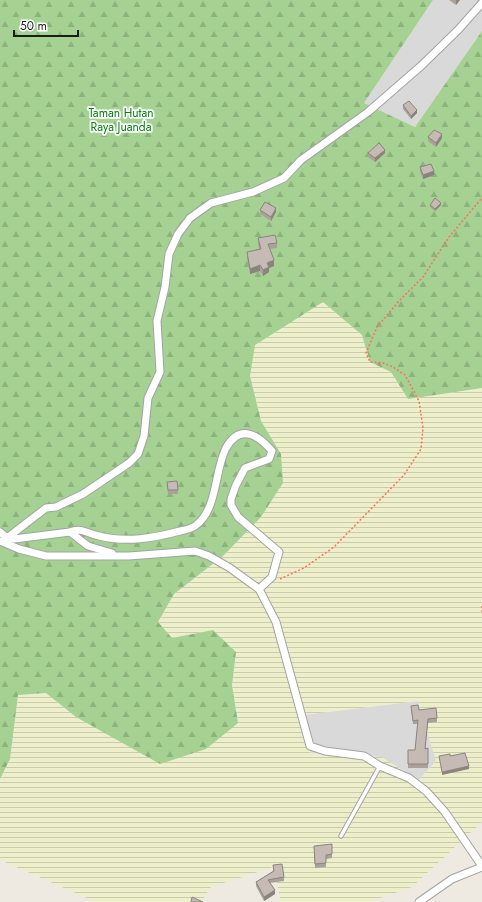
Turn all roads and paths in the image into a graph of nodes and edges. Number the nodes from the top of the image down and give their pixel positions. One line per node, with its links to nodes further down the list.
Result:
1 (482, 3): 5 (street)
2 (482, 198): 7 (path)
3 (0, 532): 5 (street)
4 (70, 532): 5 (street); 6 (street); 8 (street)
5 (4, 539): 6 (street)
6 (121, 556): 8 (street)
7 (276, 581)
8 (259, 590): 11 (street)
9 (482, 606): 10 (path)
10 (482, 612)
11 (380, 766): 12 (lane); 13 (street)
12 (341, 836)
13 (482, 867): 14 (street)
14 (419, 902)

